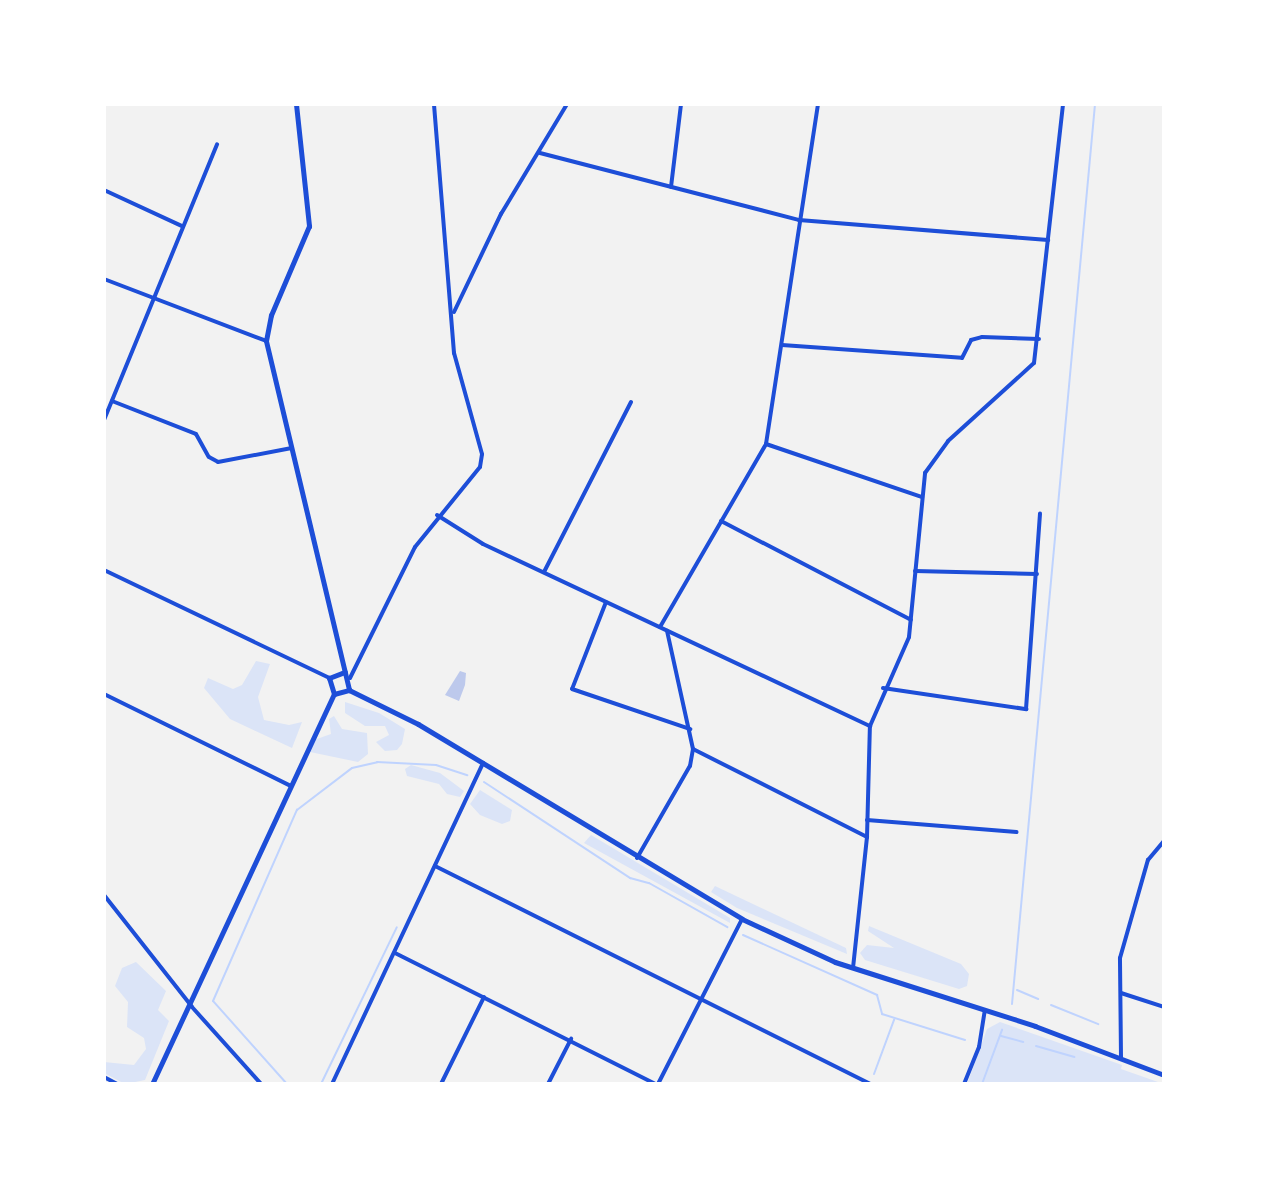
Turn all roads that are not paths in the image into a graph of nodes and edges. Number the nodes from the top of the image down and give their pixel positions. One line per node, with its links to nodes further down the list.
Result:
1 (296, 104): 18 (street)
2 (434, 104): 16 (street)
3 (567, 104): 8 (street)
4 (681, 104): 9 (street)
5 (818, 104): 11 (street)
6 (1063, 104): 13 (street)
7 (217, 144): 12 (street)
8 (540, 153): 9 (street); 16 (street)
9 (671, 187): 11 (street)
10 (104, 190): 12 (street)
11 (799, 220): 13 (street); 19 (street)
12 (182, 226): 15 (street)
13 (1049, 240): 17 (street)
14 (104, 279): 15 (street)
15 (154, 302): 18 (street); 20 (street)
16 (453, 314): 27 (street)
17 (1039, 339): 19 (street); 25 (street)
18 (266, 341): 24 (street)
19 (782, 345): 23 (street)
20 (112, 401): 22 (street); 24 (street)
21 (631, 402): 31 (street)
22 (104, 420)
23 (766, 444): 25 (street); 28 (street)
24 (293, 448): 37 (street)
25 (922, 497): 30 (street)
26 (1040, 513): 32 (street)
27 (437, 515): 31 (street); 37 (street)
28 (721, 521): 34 (street); 35 (street)
29 (104, 570): 38 (street)
30 (915, 571): 32 (street); 34 (street)
31 (544, 572): 33 (street)
32 (1037, 574): 39 (street)
33 (606, 602): 35 (street); 44 (street)
34 (911, 620): 39 (street)
35 (660, 627): 36 (street)
36 (667, 631): 43 (street); 44 (street)
37 (347, 675): 38 (street); 40 (street)
38 (329, 678): 42 (street)
39 (883, 688): 43 (street)
40 (349, 690): 42 (street); 46 (street)
41 (104, 694): 47 (street)
42 (334, 694): 47 (street)
43 (870, 726): 48 (street)
44 (690, 729): 45 (street)
45 (693, 749): 50 (street); 52 (street)
46 (483, 763): 52 (street); 53 (street)
47 (291, 786): 61 (street)
48 (867, 820): 49 (street); 50 (street)
49 (1017, 832)
50 (867, 837): 57 (street)
51 (1164, 841): 58 (street)
52 (637, 858): 55 (street)
53 (435, 866): 56 (street); 60 (street)
54 (104, 895): 61 (street)
55 (742, 919): 57 (street); 60 (street)
56 (395, 953): 59 (street); 71 (street)
57 (853, 968): 63 (street)
58 (1121, 993): 62 (street); 65 (street)
59 (484, 997): 64 (street); 72 (street)
60 (699, 999): 74 (street); 75 (street)
61 (192, 1007): 69 (street); 70 (street)
62 (1164, 1007)
63 (985, 1010): 65 (street); 76 (street)
64 (571, 1039): 73 (street); 74 (street)
65 (1121, 1057): 66 (street)
66 (1164, 1075)
67 (104, 1077): 68 (street)
68 (117, 1084)
69 (152, 1084)
70 (261, 1084)
71 (332, 1084)
72 (441, 1084)
73 (548, 1084)
74 (656, 1084)
75 (871, 1084)
76 (964, 1084)

